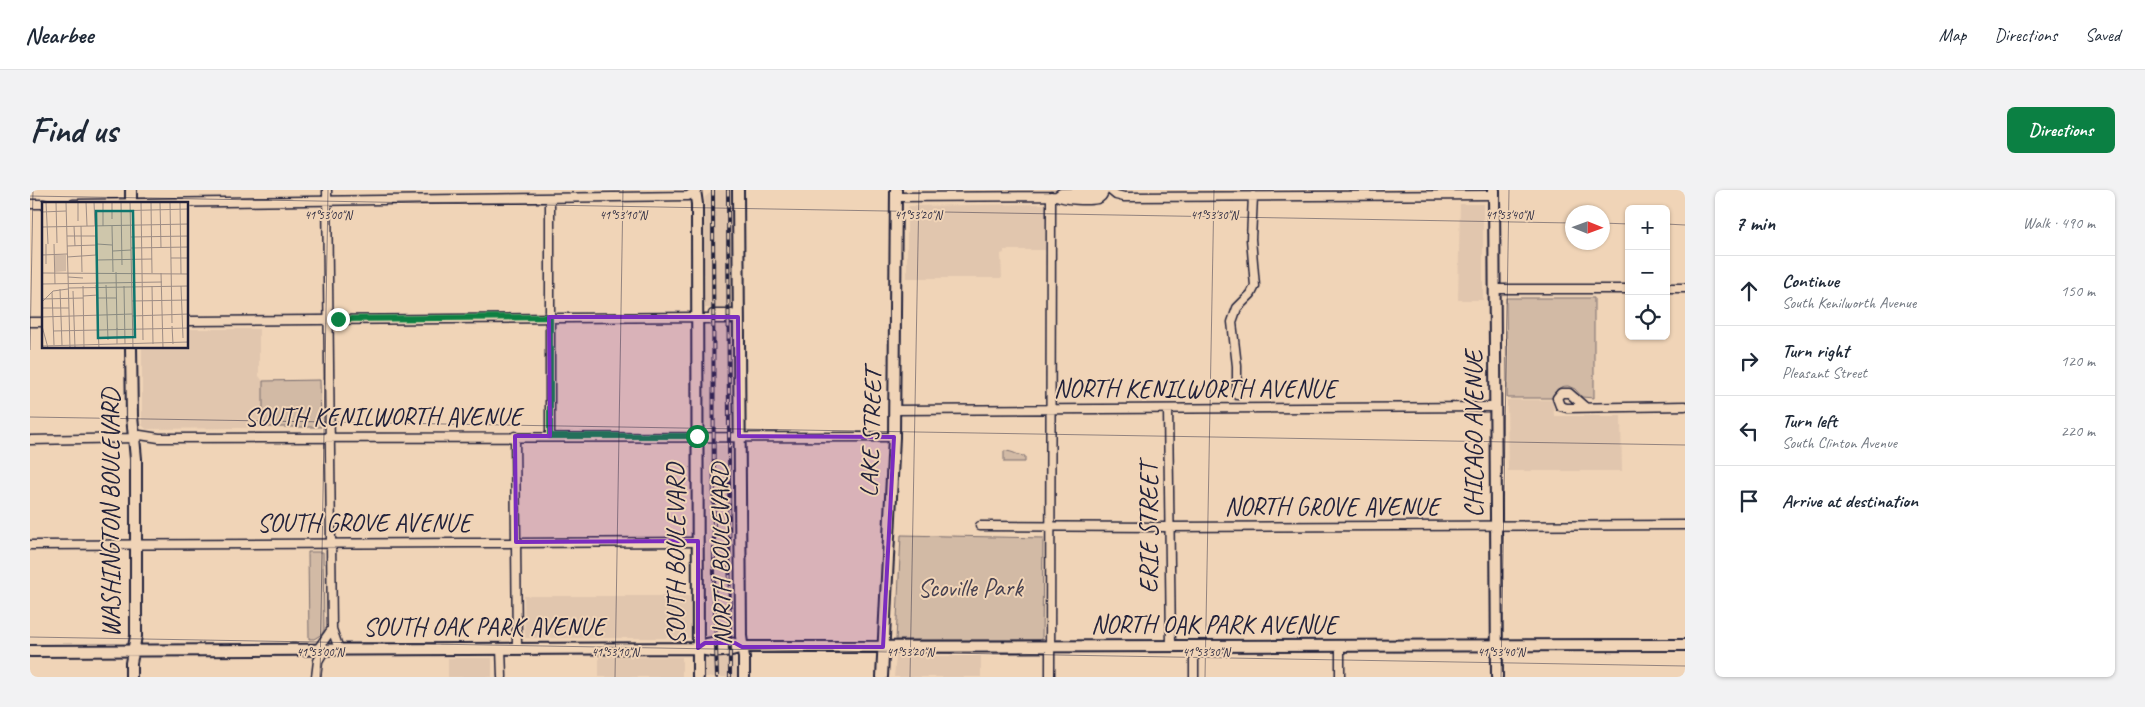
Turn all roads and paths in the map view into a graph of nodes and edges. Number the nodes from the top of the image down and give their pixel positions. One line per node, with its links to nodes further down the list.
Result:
1 (327, 190): 16 (street)
2 (696, 190): 10 (street); 23 (street, SOUTH BOULEVARD)
3 (738, 190): 24 (street, NORTH BOULEVARD)
4 (1098, 190): 13 (street)
5 (1105, 190): 13 (street)
6 (1110, 190): 7 (street)
7 (1240, 193): 14 (street)
8 (1367, 193): 9 (street); 14 (street)
9 (1494, 193): 21 (street, CHICAGO AVENUE)
10 (584, 194): 15 (street)
11 (896, 194): 12 (street); 34 (street, LAKE STREET)
12 (1054, 196): 13 (street); 32 (street)
13 (1086, 196)
14 (1253, 196): 28 (street)
15 (550, 198): 16 (street); 22 (street)
16 (327, 200): 17 (street); 25 (street)
17 (189, 202)
18 (1670, 288): 19 (street)
19 (1685, 288)
20 (1625, 289): 21 (street)
21 (1495, 290): 30 (street, CHICAGO AVENUE)
22 (550, 317): 23 (street); 25 (street); 36 (street)
23 (697, 317): 24 (street); 37 (street, SOUTH BOULEVARD)
24 (738, 317): 38 (street, NORTH BOULEVARD)
25 (328, 319): 26 (street); 39 (street)
26 (189, 320)
27 (131, 349): 41 (street, WASHINGTON BOULEVARD)
28 (1237, 395)
29 (1685, 406): 31 (street)
30 (1495, 407): 33 (street, NORTH KENILWORTH AVENUE); 45 (street, CHICAGO AVENUE)
31 (1585, 407)
32 (1052, 409): 33 (street, NORTH KENILWORTH AVENUE); 34 (street, NORTH KENILWORTH AVENUE); 46 (street)
33 (1168, 409): 47 (street, ERIE STREET)
34 (894, 410): 40 (street, LAKE STREET)
35 (515, 436): 36 (street, SOUTH KENILWORTH AVENUE); 39 (street, SOUTH KENILWORTH AVENUE); 48 (street)
36 (550, 436): 37 (street, SOUTH KENILWORTH AVENUE)
37 (697, 436): 38 (street); 49 (street, SOUTH BOULEVARD)
38 (740, 436): 40 (street); 59 (street, NORTH BOULEVARD)
39 (330, 437): 41 (street, SOUTH KENILWORTH AVENUE); 51 (street)
40 (894, 437): 60 (street, LAKE STREET)
41 (135, 438): 42 (street, SOUTH KENILWORTH AVENUE); 50 (street, WASHINGTON BOULEVARD)
42 (30, 440)
43 (1685, 525): 45 (street, NORTH GROVE AVENUE)
44 (980, 526): 46 (street, NORTH GROVE AVENUE)
45 (1496, 526): 47 (street, NORTH GROVE AVENUE); 54 (street, CHICAGO AVENUE)
46 (1051, 527): 47 (street, NORTH GROVE AVENUE); 61 (street)
47 (1169, 527): 56 (street, ERIE STREET)
48 (516, 542): 49 (street, SOUTH GROVE AVENUE); 51 (street, SOUTH GROVE AVENUE); 63 (street)
49 (698, 542): 64 (street, SOUTH BOULEVARD)
50 (136, 544): 51 (street, SOUTH GROVE AVENUE); 52 (street, SOUTH GROVE AVENUE); 67 (street, WASHINGTON BOULEVARD)
51 (331, 544): 53 (street)
52 (30, 545)
53 (332, 629): 65 (street); 66 (street)
54 (1497, 645): 55 (street, NORTH OAK PARK AVENUE); 58 (street, NORTH OAK PARK AVENUE); 78 (street, CHICAGO AVENUE)
55 (1685, 645)
56 (1170, 646): 57 (street, NORTH OAK PARK AVENUE); 61 (street, NORTH OAK PARK AVENUE)
57 (1194, 646): 58 (street, NORTH OAK PARK AVENUE); 76 (street)
58 (1340, 646): 77 (street)
59 (742, 647): 60 (street, NORTH OAK PARK AVENUE); 64 (street, NORTH OAK PARK AVENUE); 73 (street, NORTH BOULEVARD)
60 (883, 647): 61 (street, NORTH OAK PARK AVENUE); 74 (street, LAKE STREET)
61 (1050, 647): 75 (street)
62 (502, 648): 63 (street, SOUTH OAK PARK AVENUE); 66 (street, SOUTH OAK PARK AVENUE); 71 (street)
63 (517, 648): 64 (street, SOUTH OAK PARK AVENUE)
64 (698, 648): 72 (street, SOUTH BOULEVARD)
65 (318, 649): 66 (street, SOUTH OAK PARK AVENUE); 67 (street, SOUTH OAK PARK AVENUE); 69 (street); 69 (street)
66 (339, 649)
67 (134, 650): 68 (street, SOUTH OAK PARK AVENUE); 70 (street, WASHINGTON BOULEVARD)
68 (30, 651)
69 (316, 675)
70 (131, 677)
71 (502, 677)
72 (698, 677)
73 (744, 677)
74 (882, 677)
75 (1050, 677)
76 (1194, 677)
77 (1340, 677)
78 (1497, 677)

